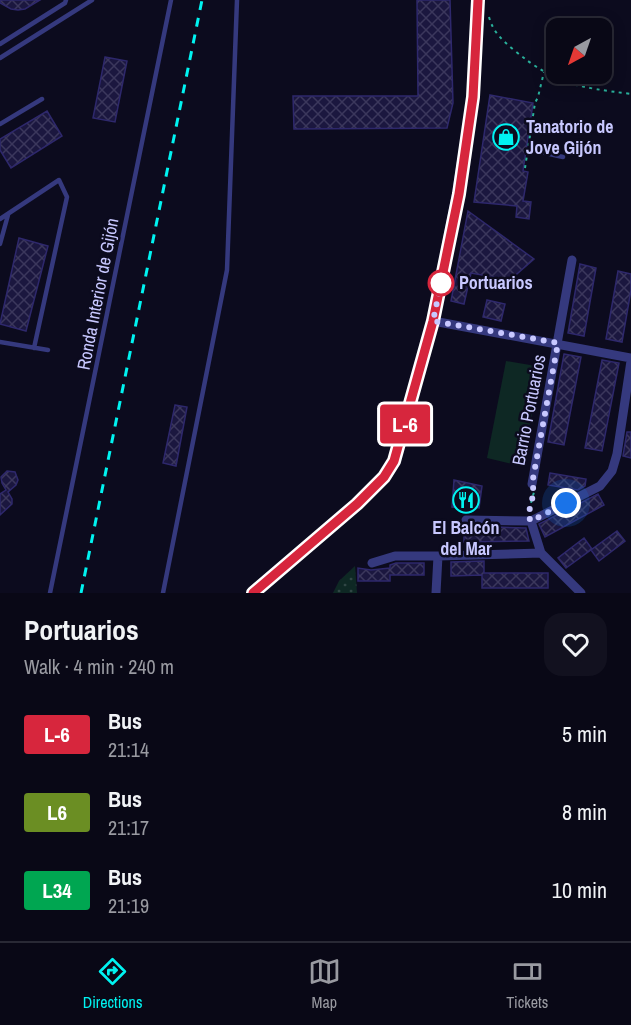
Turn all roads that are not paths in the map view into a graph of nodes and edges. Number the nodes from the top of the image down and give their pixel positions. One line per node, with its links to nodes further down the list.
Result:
1 (66, 0): 6 (lane)
2 (92, 0): 7 (lane)
3 (171, 0): 28 (lane, Ronda Interior de Gijón)
4 (237, 0): 29 (lane)
5 (478, 0): 16 (street)
6 (0, 44)
7 (0, 58)
8 (42, 99): 9 (lane)
9 (0, 124)
10 (545, 153): 11 (lane)
11 (563, 157)
12 (9, 213): 13 (lane); 14 (lane); 19 (lane)
13 (0, 219)
14 (0, 244)
15 (572, 260): 18 (street, Barrio Portuarios)
16 (433, 321): 18 (street, Barrio Portuarios); 30 (street)
17 (0, 342): 19 (lane)
18 (558, 343): 21 (street, Barrio Portuarios); 22 (street, Barrio Portuarios)
19 (34, 348): 20 (lane)
20 (48, 350)
21 (631, 359): 24 (street, Barrio Portuarios)
22 (532, 484)
23 (466, 520): 24 (street)
24 (531, 521): 25 (street)
25 (541, 553): 26 (street); 32 (street)
26 (438, 556): 27 (street); 31 (street)
27 (372, 563)
28 (50, 593)
29 (163, 593)
30 (253, 593)
31 (436, 593)
32 (581, 593)

